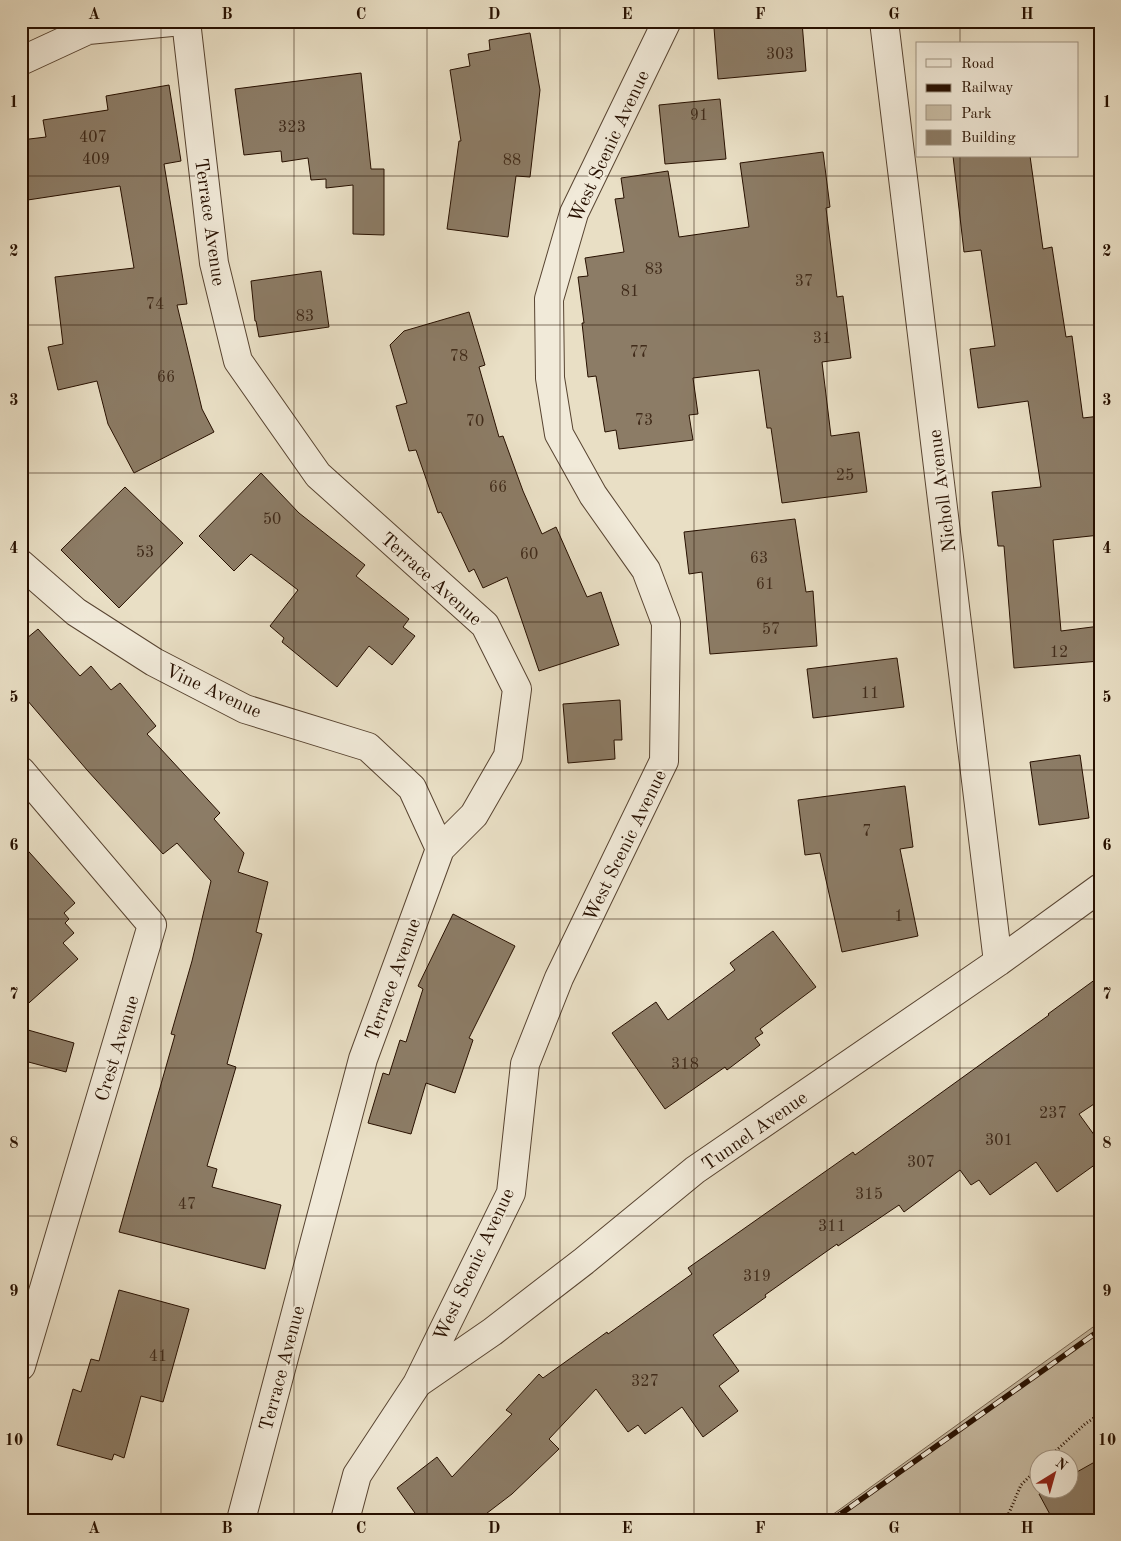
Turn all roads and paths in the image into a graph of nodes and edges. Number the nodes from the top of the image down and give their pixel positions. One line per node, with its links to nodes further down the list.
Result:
1 (182, 21): 5 (street)
2 (186, 21): 8 (street, Terrace Avenue)
3 (667, 21): 12 (street, West Scenic Avenue)
4 (884, 21): 10 (street, Nicholl Avenue)
5 (21, 61)
6 (21, 564): 8 (street, Vine Avenue)
7 (21, 770): 11 (street, Crest Avenue)
8 (440, 849): 16 (street, Terrace Avenue)
9 (1100, 888): 10 (street, Tunnel Avenue)
10 (998, 962): 12 (street, Tunnel Avenue)
11 (21, 1366)
12 (417, 1384): 17 (street, West Scenic Avenue)
13 (1100, 1414): 14 (path)
14 (1059, 1448)
15 (1028, 1478): 18 (path)
16 (241, 1520)
17 (345, 1520)
18 (1006, 1520)

